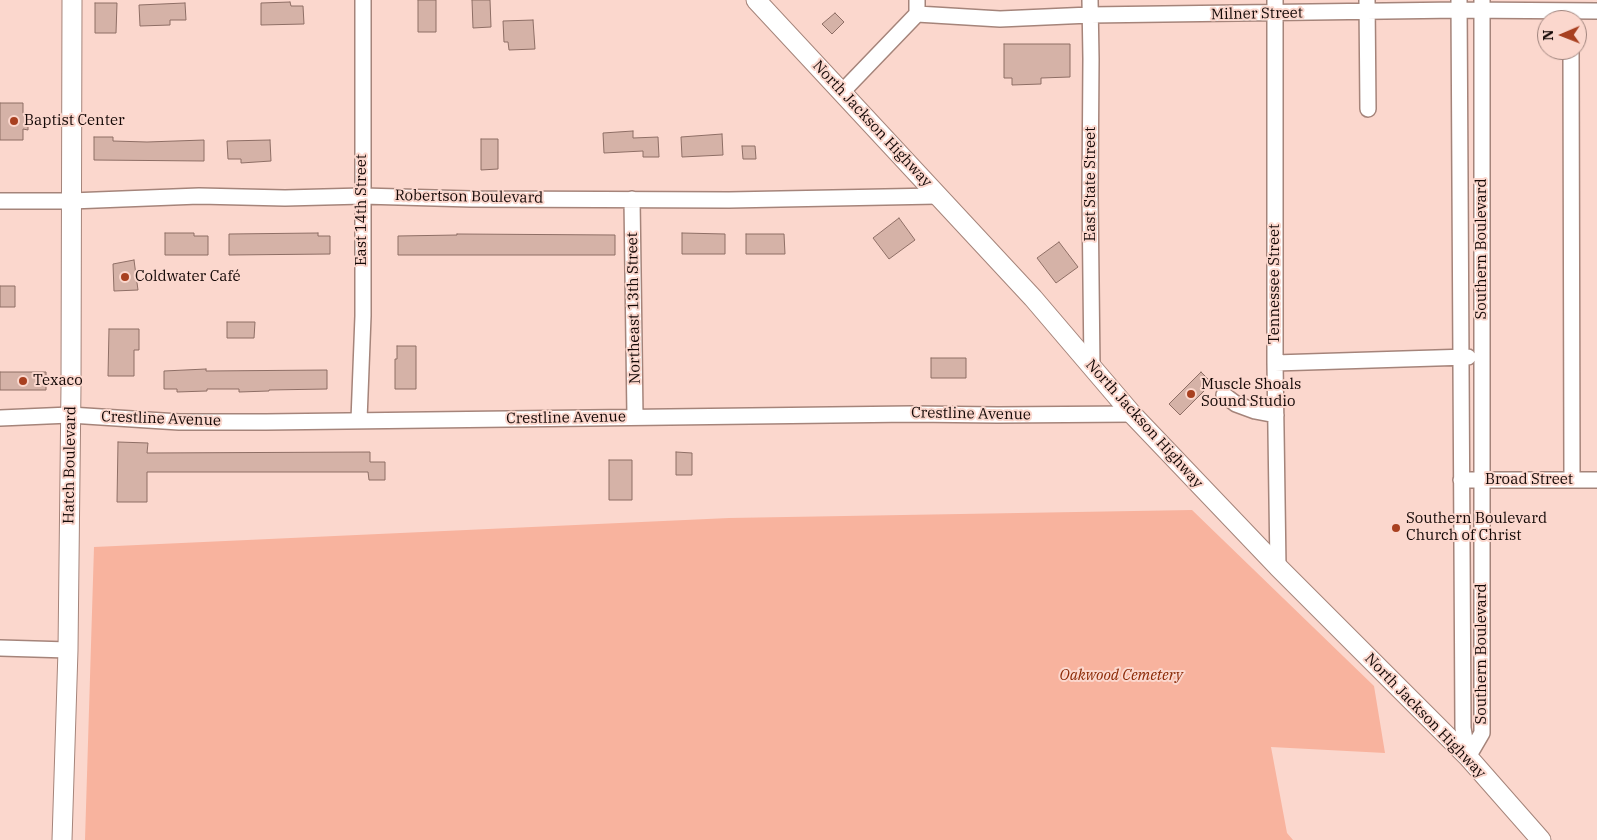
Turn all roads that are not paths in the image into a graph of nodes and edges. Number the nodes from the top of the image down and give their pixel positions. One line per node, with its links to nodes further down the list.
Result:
1 (72, 0): 18 (main road, Hatch Boulevard)
2 (363, 0): 14 (street, East 14th Street)
3 (756, 0): 12 (main road, North Jackson Highway)
4 (1459, 5): 5 (street, Milner Street); 6 (street, Milner Street); 20 (street, Southern Boulevard)
5 (1482, 5): 10 (street, Milner Street); 19 (street, Southern Boulevard)
6 (1367, 6): 9 (street, Milner Street); 13 (street)
7 (917, 7): 8 (street, Milner Street); 12 (street)
8 (1090, 7): 9 (street, Milner Street); 22 (street, East State Street)
9 (1275, 7): 21 (street, Tennessee Street)
10 (1537, 12)
11 (1570, 60): 32 (street)
12 (842, 91): 15 (main road, North Jackson Highway)
13 (1368, 109)
14 (363, 196): 16 (street, Robertson Boulevard); 18 (street, Robertson Boulevard); 29 (street, East 14th Street)
15 (937, 196): 16 (street, Robertson Boulevard); 22 (main road, North Jackson Highway)
16 (632, 199): 27 (street, Northeast 13th Street)
17 (0, 201): 18 (street, Robertson Boulevard)
18 (71, 201): 25 (main road, Hatch Boulevard)
19 (1482, 356): 20 (street); 31 (street, Southern Boulevard)
20 (1460, 357): 21 (street); 30 (street, Southern Boulevard)
21 (1275, 363): 26 (street, Tennessee Street)
22 (1092, 368): 24 (main road, North Jackson Highway)
23 (1224, 394): 26 (street)
24 (1132, 414): 27 (street, Crestline Avenue); 34 (main road, North Jackson Highway)
25 (70, 415): 28 (street, Crestline Avenue); 29 (street, Crestline Avenue); 36 (main road, Hatch Boulevard)
26 (1276, 415): 34 (street, Tennessee Street)
27 (635, 417): 29 (street, Crestline Avenue)
28 (0, 418)
29 (359, 420)
30 (1462, 480): 31 (street, Broad Street); 37 (street, Southern Boulevard)
31 (1483, 480): 32 (street, Broad Street); 37 (street, Southern Boulevard)
32 (1572, 480): 33 (street, Broad Street)
33 (1597, 480)
34 (1278, 567): 37 (main road, North Jackson Highway)
35 (0, 648): 36 (street)
36 (68, 650): 38 (main road, Hatch Boulevard)
37 (1468, 757): 39 (main road, North Jackson Highway)
38 (62, 840)
39 (1541, 840)

